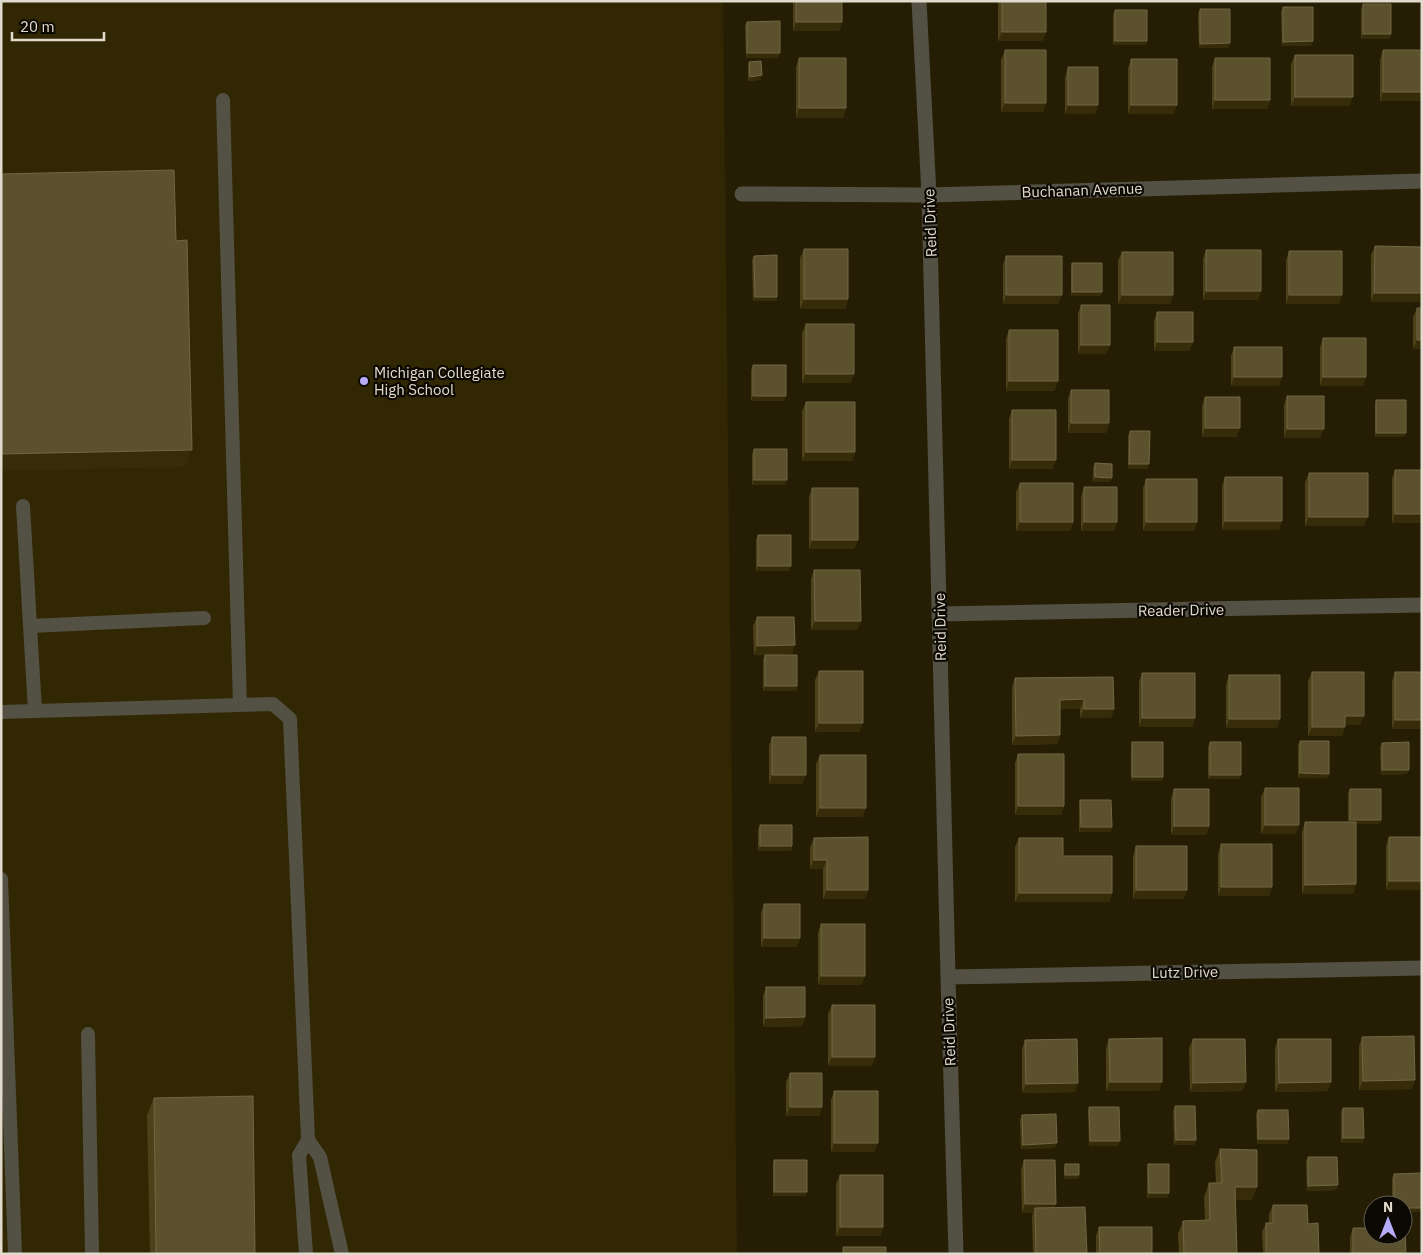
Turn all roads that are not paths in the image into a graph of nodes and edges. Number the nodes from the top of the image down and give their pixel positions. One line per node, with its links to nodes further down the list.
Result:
1 (919, 1): 5 (street, Reid Drive)
2 (223, 100): 11 (lane)
3 (1422, 181): 5 (street, Buchanan Avenue)
4 (742, 194): 5 (street, Buchanan Avenue)
5 (929, 195): 8 (street, Reid Drive)
6 (23, 506): 10 (lane)
7 (1422, 605): 8 (street, Reader Drive)
8 (939, 614): 16 (street, Reid Drive)
9 (204, 618): 10 (lane)
10 (30, 626): 12 (lane)
11 (240, 704): 12 (lane); 19 (lane)
12 (35, 711): 13 (lane)
13 (1, 712)
14 (1, 879): 17 (lane)
15 (1422, 968): 16 (street, Lutz Drive)
16 (948, 976): 24 (street, Reid Drive)
17 (4, 996): 20 (lane)
18 (88, 1034): 21 (lane)
19 (308, 1140): 22 (lane); 23 (lane)
20 (15, 1254)
21 (92, 1254)
22 (306, 1254)
23 (342, 1254)
24 (956, 1254)

